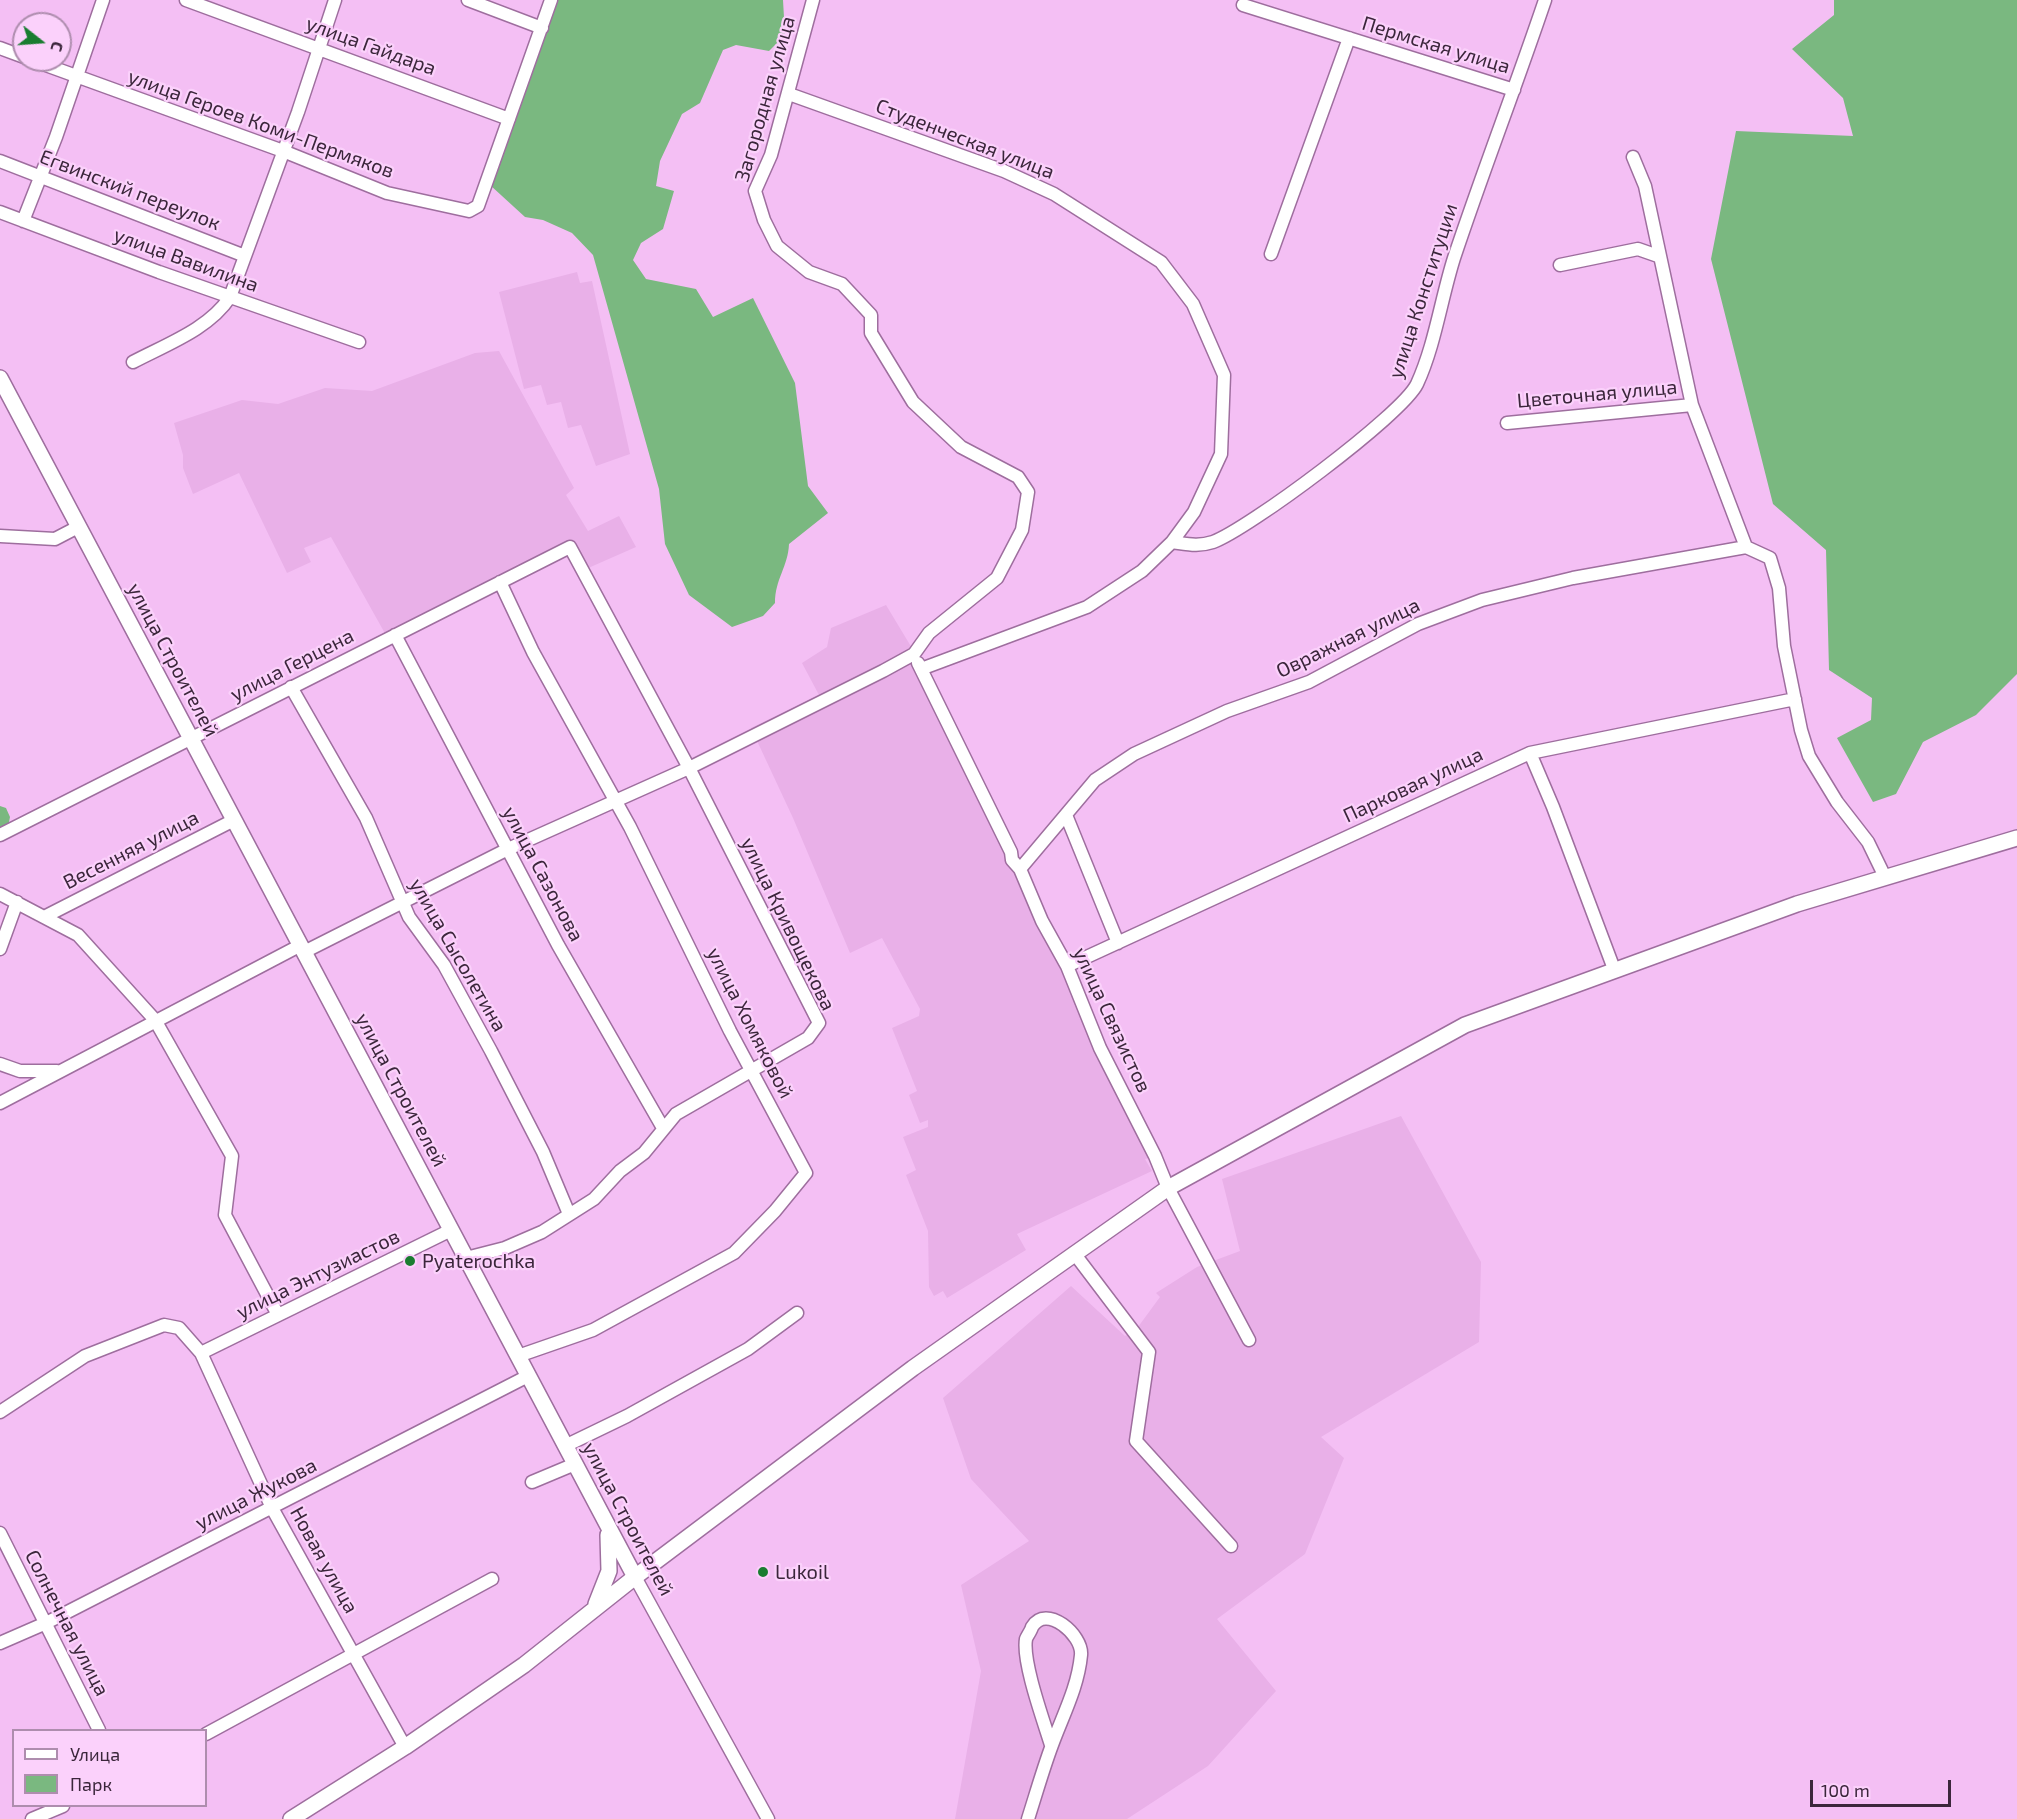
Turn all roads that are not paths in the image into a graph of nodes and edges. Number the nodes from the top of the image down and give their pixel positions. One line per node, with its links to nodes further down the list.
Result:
1 (103, 0): 13 (street)
2 (186, 0): 11 (street, улица Гайдара)
3 (335, 0): 11 (street)
4 (468, 0): 9 (street)
5 (551, 0): 9 (street)
6 (813, 0): 15 (street, Загородная улица)
7 (1545, 0): 14 (street, улица Конституции)
8 (1243, 5): 10 (street, Пермская улица)
9 (542, 28): 16 (street)
10 (1349, 38): 14 (street, Пермская улица); 23 (street)
11 (319, 48): 16 (street, улица Гайдара); 17 (street)
12 (65, 72): 13 (street, улица Героев Коми-Пермяков)
13 (76, 76): 17 (street, улица Героев Коми-Пермяков); 20 (street)
14 (1514, 90): 35 (street, улица Конституции)
15 (789, 94): 35 (street, Студенческая улица); 39 (street, Загородная улица)
16 (509, 119): 17 (street, улица Героев Коми-Пермяков)
17 (283, 151): 24 (street)
18 (1634, 156): 25 (street)
19 (0, 161): 20 (street, Егвинский переулок)
20 (41, 176): 22 (street); 24 (street, Егвинский переулок)
21 (0, 212): 22 (street, улица Вавилина)
22 (23, 221): 27 (street, улица Вавилина)
23 (1271, 254)
24 (244, 256): 27 (street)
25 (1658, 256): 26 (street); 31 (street)
26 (1560, 265)
27 (230, 297): 28 (street, улица Вавилина); 29 (street)
28 (359, 342)
29 (133, 362)
30 (0, 378): 33 (main road, улица Строителей)
31 (1692, 405): 32 (street, Цветочная улица); 36 (street)
32 (1507, 423)
33 (78, 527): 34 (street); 43 (main road, улица Строителей)
34 (0, 536)
35 (1173, 542): 40 (street)
36 (1746, 547): 42 (street); 47 (street, Овражная улица)
37 (500, 582): 38 (street, улица Герцена); 45 (street, улица Герцена); 46 (street, улица Хомяковой)
38 (395, 635): 41 (street, улица Герцена); 51 (street, улица Сазонова)
39 (914, 654): 40 (street, улица Связистов); 45 (street)
40 (921, 669): 52 (street, улица Связистов)
41 (291, 687): 43 (street, улица Герцена); 56 (street, улица Сысолетина)
42 (1795, 699): 44 (street, Парковая улица); 53 (street)
43 (191, 738): 48 (main road, улица Строителей); 49 (street, улица Герцена)
44 (1530, 753): 58 (street, Парковая улица); 62 (street)
45 (689, 768): 46 (street); 65 (street, улица Кривощекова)
46 (615, 799): 51 (street); 65 (street, улица Хомяковой)
47 (1066, 814): 52 (street, Овражная улица); 58 (street, улица Связистов)
48 (234, 820): 57 (street, Весенняя улица); 60 (main road, улица Строителей)
49 (0, 835)
50 (2017, 838): 53 (main road)
51 (508, 849): 56 (street); 68 (street, улица Сазонова)
52 (1020, 869): 61 (street, улица Связистов)
53 (1885, 877): 62 (main road)
54 (0, 894): 55 (street)
55 (17, 902): 57 (street); 59 (street)
56 (403, 903): 60 (street); 70 (street, улица Сысолетина)
57 (46, 916): 63 (street)
58 (1118, 943): 61 (street, Парковая улица)
59 (0, 949)
60 (302, 949): 63 (street); 71 (main road, улица Строителей)
61 (1067, 966): 69 (street, улица Связистов)
62 (1614, 969): 69 (main road)
63 (155, 1020): 66 (street); 75 (street)
64 (0, 1064): 66 (street)
65 (750, 1069): 68 (street); 78 (street, улица Хомяковой)
66 (59, 1071): 67 (street)
67 (0, 1103)
68 (663, 1128): 70 (street)
69 (1168, 1188): 72 (main road); 76 (street, улица Связистов)
70 (569, 1214): 73 (street)
71 (451, 1230): 73 (main road, улица Строителей); 75 (street, улица Энтузиастов)
72 (1074, 1253): 87 (street); 88 (main road)
73 (466, 1258): 78 (main road, улица Строителей)
74 (797, 1313): 81 (street)
75 (278, 1316): 77 (street, улица Энтузиастов)
76 (1250, 1340)
77 (201, 1353): 80 (street, Новая улица); 84 (street, Новая улица)
78 (518, 1356): 79 (main road, улица Строителей)
79 (528, 1376): 81 (main road, улица Строителей); 84 (street, улица Жукова)
80 (0, 1412)
81 (565, 1446): 82 (main road, улица Строителей)
82 (575, 1464): 83 (street); 85 (main road, улица Строителей)
83 (532, 1482)
84 (272, 1508): 91 (street, улица Жукова); 93 (street, Новая улица)
85 (603, 1518): 88 (main road, улица Строителей); 90 (main road)
86 (0, 1533): 91 (street, Солнечная улица)
87 (1231, 1546)
88 (635, 1577): 90 (main road); 101 (street, улица Строителей)
89 (492, 1580): 93 (street)
90 (592, 1611): 97 (main road)
91 (46, 1623): 92 (street, улица Жукова); 94 (street, Солнечная улица)
92 (0, 1643)
93 (354, 1653): 95 (street); 97 (street, Новая улица)
94 (98, 1729)
95 (207, 1733)
96 (1052, 1746): 96 (street); 102 (street)
97 (405, 1747): 100 (main road)
98 (61, 1807): 99 (street)
99 (32, 1819)
100 (291, 1819)
101 (768, 1819)
102 (1028, 1819)

